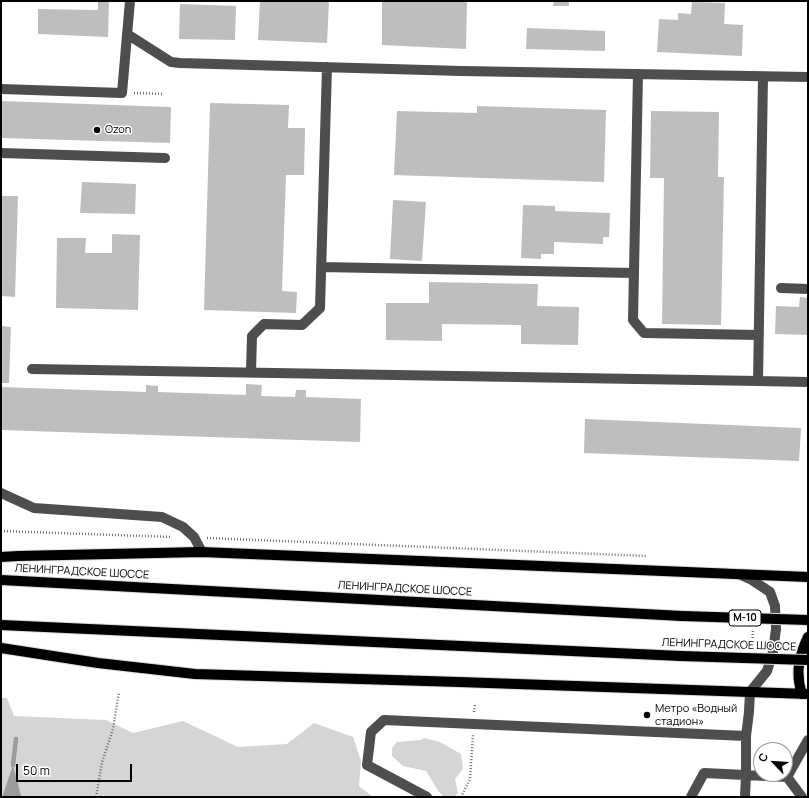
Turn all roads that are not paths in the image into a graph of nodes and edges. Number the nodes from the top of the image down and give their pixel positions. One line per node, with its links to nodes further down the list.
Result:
1 (130, 1): 2 (street)
2 (127, 34): 3 (street); 7 (street)
3 (327, 67): 4 (street); 10 (street)
4 (638, 74): 5 (street); 11 (street)
5 (763, 77): 6 (street); 14 (street)
6 (808, 77)
7 (1, 88)
8 (1, 153): 9 (street)
9 (165, 158)
10 (322, 267): 11 (street); 16 (street)
11 (634, 273): 14 (street)
12 (781, 288): 13 (street)
13 (808, 289)
14 (759, 335): 17 (street)
15 (32, 369): 16 (street)
16 (251, 372): 17 (street)
17 (758, 381): 18 (street)
18 (808, 382)
19 (1, 493): 20 (street)
20 (202, 552): 21 (main road); 22 (main road)
21 (1, 557)
22 (739, 574): 23 (main road); 30 (street)
23 (808, 577)
24 (1, 580): 25 (main road, ЛЕНИНГРАДСКОЕ ШОССЕ / М-10, bridge)
25 (808, 620)
26 (1, 625): 29 (main road, ЛЕНИНГРАДСКОЕ ШОССЕ, bridge)
27 (808, 637): 31 (main road)
28 (1, 648): 30 (main road)
29 (808, 660)
30 (750, 692): 31 (main road); 32 (street)
31 (805, 694)
32 (746, 736): 35 (street); 38 (street)
33 (808, 740): 34 (street)
34 (793, 766)
35 (746, 775): 36 (street); 39 (street); 40 (street)
36 (753, 775)
37 (791, 782): 41 (street)
38 (427, 797)
39 (692, 797)
40 (745, 797)
41 (802, 797)

